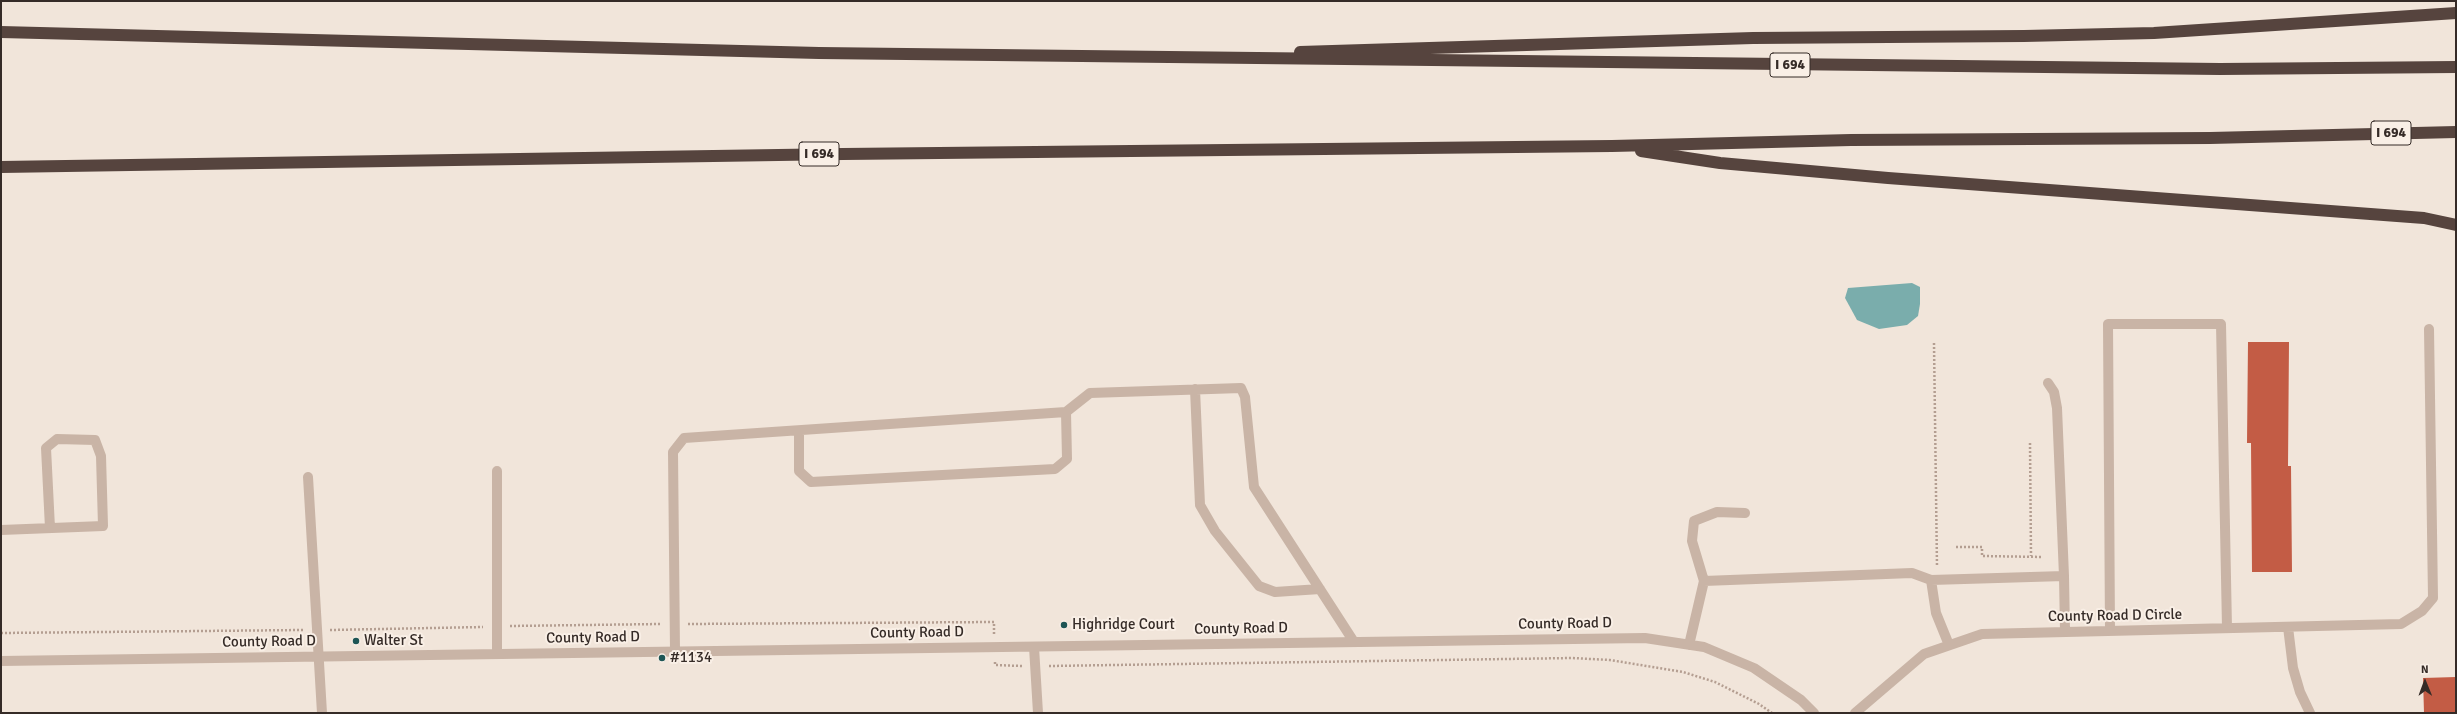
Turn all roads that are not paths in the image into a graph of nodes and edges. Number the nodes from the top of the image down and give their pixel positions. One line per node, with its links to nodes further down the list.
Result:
1 (2456, 13): 3 (highway)
2 (1, 32): 3 (highway, I 694)
3 (1124, 57): 4 (highway, I 694)
4 (2456, 67)
5 (2456, 132): 6 (highway, I 694)
6 (1612, 146): 8 (highway, I 694); 10 (highway)
7 (1, 167): 8 (highway, I 694)
8 (26, 167): 9 (highway)
9 (1, 172)
10 (2456, 225)
11 (2429, 330): 25 (street, County Road D Circle)
12 (2048, 383): 21 (street)
13 (1195, 389): 14 (street); 24 (street); 24 (street)
14 (1066, 412): 15 (street); 15 (street)
15 (799, 431): 33 (street)
16 (497, 471): 34 (street)
17 (308, 477): 35 (street)
18 (1745, 512): 23 (street)
19 (50, 528): 19 (street); 20 (street)
20 (1, 530)
21 (2064, 576): 22 (street); 28 (street)
22 (1934, 580): 23 (street); 31 (street)
23 (1704, 581): 30 (street)
24 (1320, 589): 29 (street)
25 (2288, 627): 26 (street, County Road D Circle); 41 (street)
26 (2227, 628): 27 (street, County Road D Circle); 27 (street)
27 (2110, 631): 28 (street, County Road D Circle)
28 (2065, 632): 31 (street, County Road D Circle)
29 (1354, 642): 30 (street, County Road D); 32 (street, County Road D)
30 (1689, 645): 39 (street, County Road D)
31 (1949, 645): 40 (street, County Road D Circle)
32 (1034, 647): 33 (street, County Road D); 38 (street)
33 (675, 651): 34 (street, County Road D)
34 (497, 654): 35 (street, County Road D)
35 (320, 656): 36 (street, County Road D); 37 (street)
36 (1, 661)
37 (322, 713)
38 (1038, 713)
39 (1814, 713)
40 (1855, 713)
41 (2310, 713)

